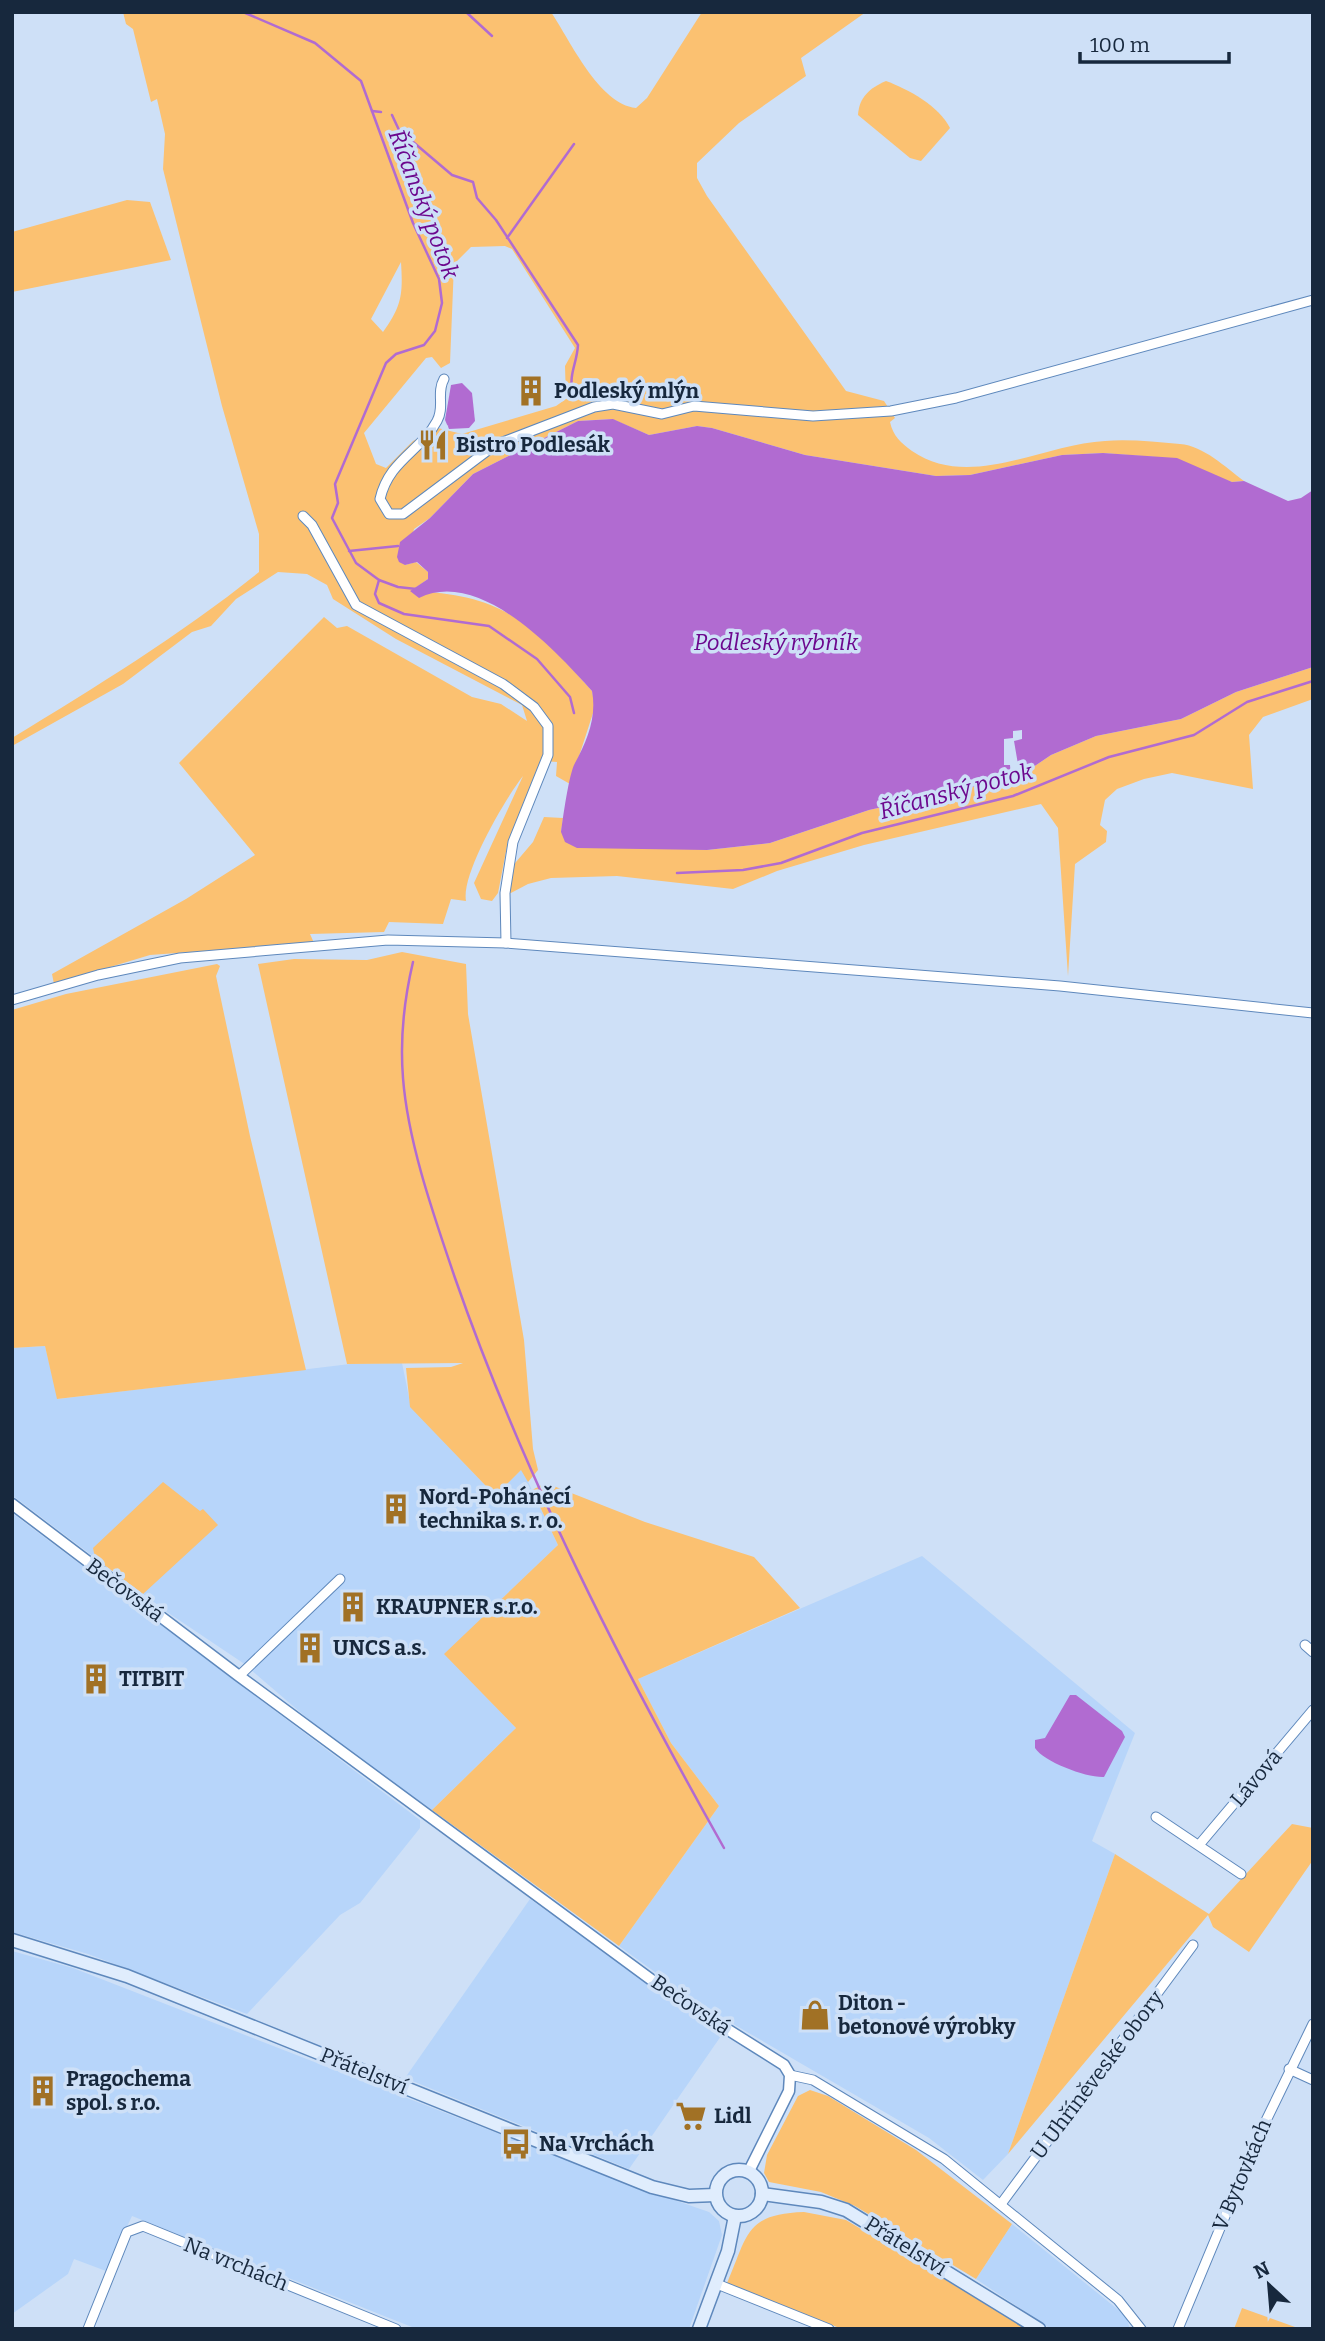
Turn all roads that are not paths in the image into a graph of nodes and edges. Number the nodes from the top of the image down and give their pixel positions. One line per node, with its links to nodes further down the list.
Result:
1 (1313, 300): 2 (street)
2 (444, 379)
3 (303, 516): 4 (street)
4 (506, 943): 5 (street); 6 (street)
5 (12, 1000)
6 (1313, 1013)
7 (12, 1504): 9 (street, Bečovská)
8 (340, 1580): 9 (street)
9 (239, 1676): 18 (street, Bečovská)
10 (1313, 1710): 12 (street, Lávová)
11 (1156, 1817): 12 (street)
12 (1199, 1845): 13 (street)
13 (1241, 1874)
14 (12, 1940): 22 (main road, Přátelství)
15 (1193, 1945): 23 (street, U Uhříněveské obory)
16 (1313, 2024): 17 (street, V Bytovkách)
17 (1289, 2069): 19 (street); 32 (street, V Bytovkách)
18 (790, 2075): 20 (street); 23 (street, Bečovská)
19 (1313, 2080)
20 (748, 2171): 21 (main road); 22 (main road)
21 (762, 2194): 24 (main road); 30 (main road, Přátelství)
22 (715, 2195): 24 (main road)
23 (1001, 2204): 31 (street, Bečovská)
24 (735, 2216): 25 (main road)
25 (717, 2284): 28 (main road); 29 (street)
26 (88, 2329): 27 (street, Na vrchách)
27 (396, 2329)
28 (699, 2329)
29 (829, 2329)
30 (1038, 2329)
31 (1141, 2329)
32 (1178, 2329)

